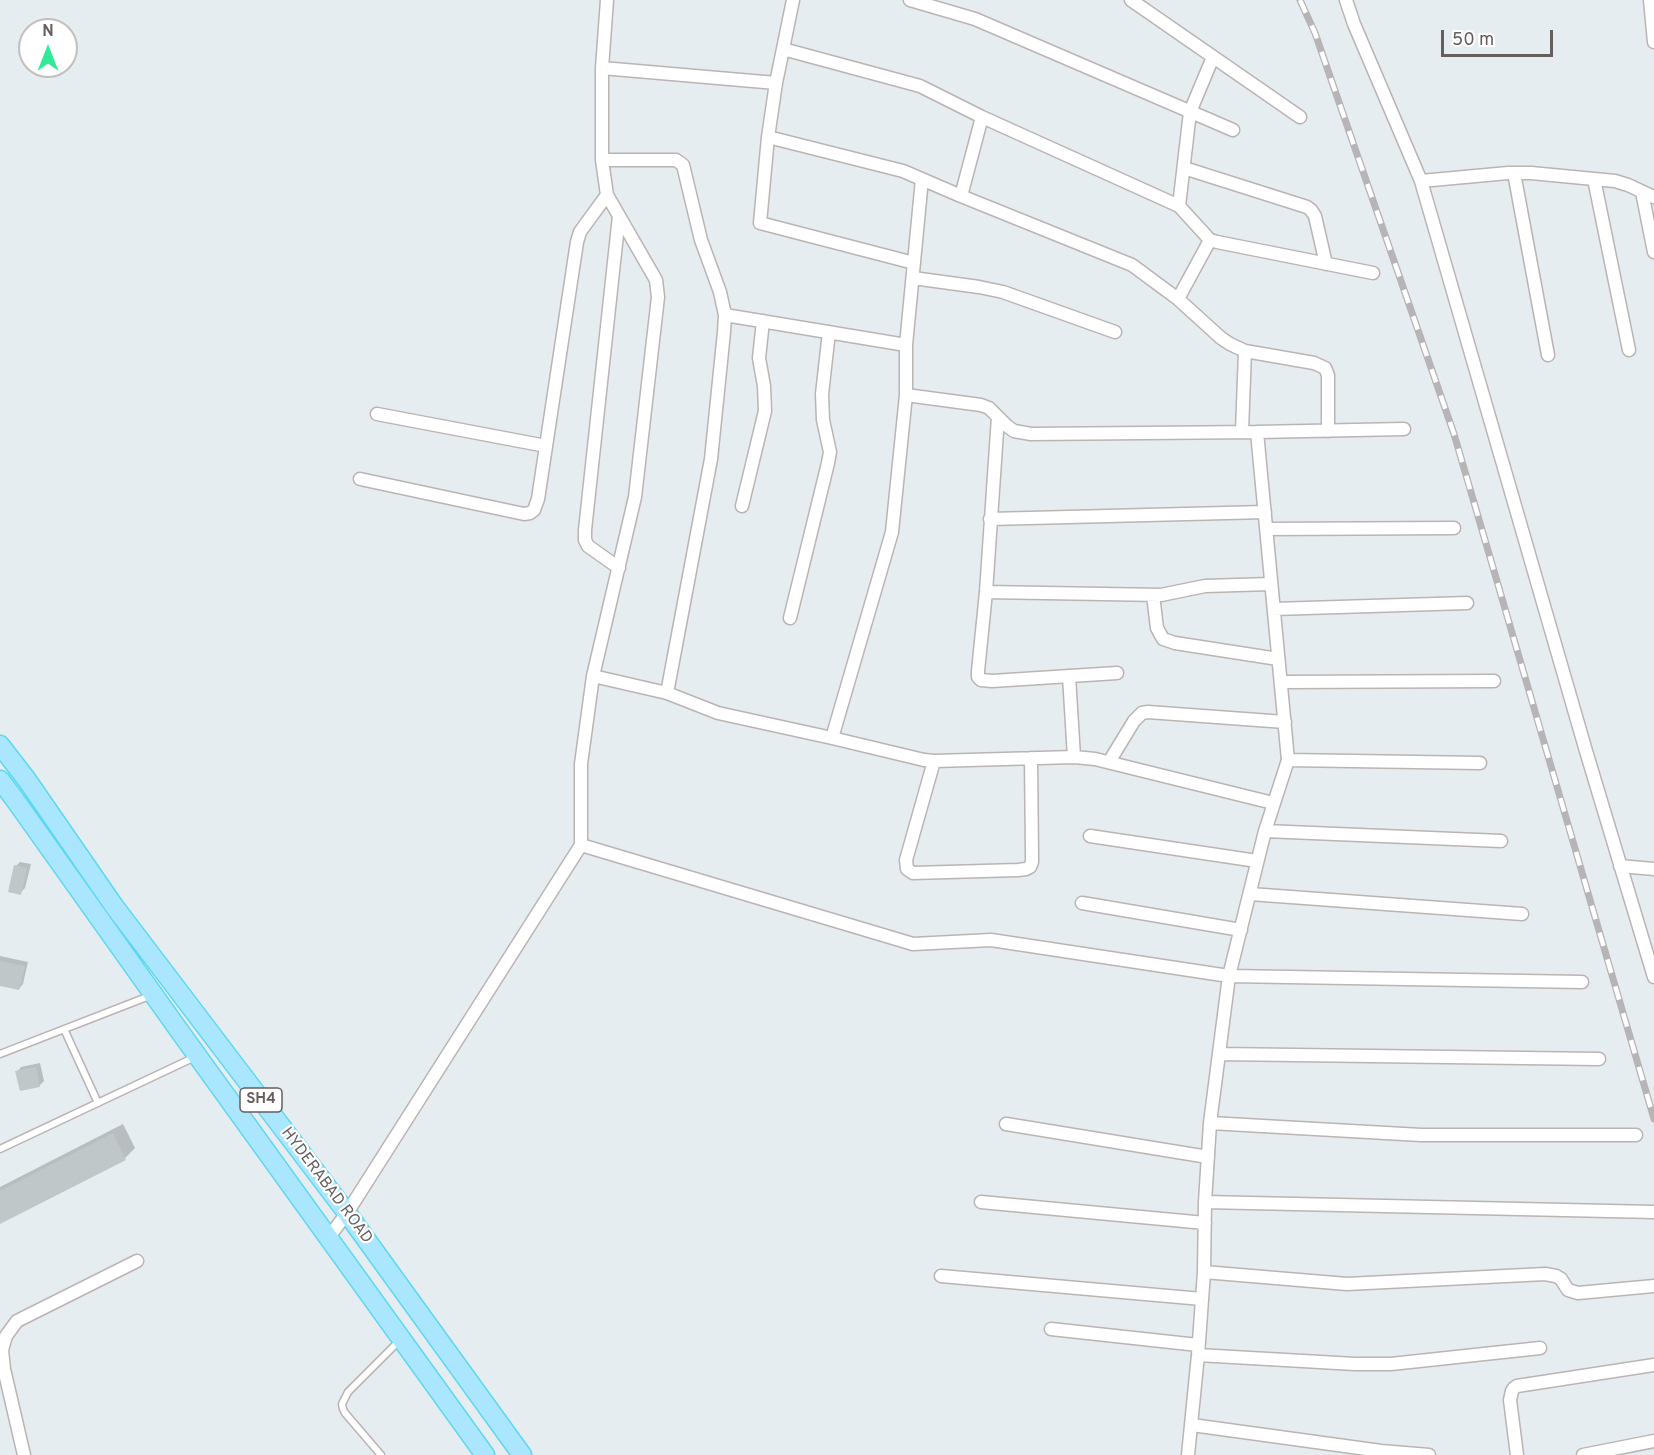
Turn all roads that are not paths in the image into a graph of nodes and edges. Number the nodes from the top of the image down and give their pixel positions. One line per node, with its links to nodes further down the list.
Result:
1 (607, 0): 10 (street)
2 (793, 0): 8 (street)
3 (910, 0): 12 (street)
4 (1131, 0): 9 (street)
5 (1346, 0): 22 (street)
6 (1650, 0): 7 (street)
7 (1654, 42)
8 (783, 49): 11 (street); 13 (street)
9 (1213, 57): 12 (street); 14 (street)
10 (602, 68): 11 (street); 17 (street)
11 (776, 82): 16 (street)
12 (1190, 111): 15 (street); 18 (street)
13 (982, 117): 25 (street); 27 (street)
14 (1300, 117)
15 (1233, 130)
16 (768, 137): 20 (street); 31 (street)
17 (602, 160): 24 (street); 36 (street)
18 (1184, 168): 27 (street); 32 (street)
19 (1514, 173): 21 (street); 22 (street); 43 (street)
20 (922, 179): 25 (street); 31 (street)
21 (1594, 179): 23 (street); 41 (street)
22 (1421, 181): 88 (street)
23 (1642, 192): 26 (street); 30 (street)
24 (607, 195): 28 (street); 51 (street)
25 (961, 196): 35 (street)
26 (1654, 197)
27 (1179, 206): 29 (street)
28 (619, 216): 58 (street); 58 (street)
29 (1210, 240): 32 (street); 35 (street)
30 (1654, 252)
31 (914, 263): 34 (street)
32 (1326, 264): 33 (street)
33 (1373, 273)
34 (913, 278): 39 (street); 40 (street)
35 (1178, 299): 42 (street)
36 (724, 315): 37 (street); 71 (street)
37 (763, 321): 38 (street); 53 (street)
38 (829, 332): 40 (street); 64 (street)
39 (1115, 332)
40 (906, 345): 44 (street)
41 (1629, 350)
42 (1245, 351): 48 (street); 49 (street)
43 (1548, 355)
44 (906, 395): 46 (street); 73 (street)
45 (377, 414): 51 (street)
46 (998, 417): 49 (street); 55 (street)
47 (1404, 429): 48 (street)
48 (1328, 431): 50 (street)
49 (1242, 432): 50 (street)
50 (1257, 432): 54 (street)
51 (546, 446): 52 (street)
52 (360, 479)
53 (742, 506)
54 (1265, 512): 55 (street); 57 (street)
55 (990, 519): 60 (street)
56 (1454, 528): 57 (street)
57 (1266, 529): 59 (street)
58 (619, 568): 67 (street)
59 (1271, 584): 61 (street); 63 (street)
60 (986, 592): 61 (street); 68 (street)
61 (1153, 595): 65 (street)
62 (1467, 603): 63 (street)
63 (1274, 609): 65 (street)
64 (790, 618)
65 (1278, 659): 70 (street)
66 (1118, 673): 68 (street)
67 (593, 676): 71 (street); 86 (street)
68 (1069, 676): 75 (street)
69 (1494, 681): 70 (street)
70 (1281, 682): 72 (street)
71 (667, 693): 73 (street)
72 (1285, 722): 77 (street); 79 (street)
73 (832, 738): 78 (street)
74 (0, 746): 112 (main road, HYDERABAD ROAD / SH4)
75 (1074, 757): 76 (street); 79 (street)
76 (1031, 759): 78 (street); 78 (street)
77 (1288, 760): 80 (street); 82 (street)
78 (934, 762)
79 (1109, 762): 82 (street)
80 (1480, 763)
81 (0, 780): 97 (main road, HYDERABAD ROAD / SH4)
82 (1273, 803): 83 (street)
83 (1264, 831): 85 (street); 87 (street)
84 (1090, 836): 87 (street)
85 (1501, 842)
86 (580, 845): 94 (street); 112 (street)
87 (1257, 861): 90 (street)
88 (1620, 866): 89 (street); 95 (street)
89 (1654, 869)
90 (1250, 894): 92 (street); 93 (street)
91 (1082, 903): 93 (street)
92 (1522, 914)
93 (1241, 930): 94 (street)
94 (1229, 976): 96 (street); 99 (street)
95 (1654, 977)
96 (1582, 982)
97 (153, 994): 98 (lane); 101 (main road, HYDERABAD ROAD / SH4)
98 (64, 1029): 100 (lane); 103 (lane)
99 (1219, 1053): 102 (street); 104 (street)
100 (0, 1054)
101 (197, 1056): 103 (lane); 114 (main road, HYDERABAD ROAD / SH4)
102 (1599, 1059)
103 (98, 1103): 107 (lane)
104 (1210, 1123): 106 (street); 108 (street)
105 (1006, 1124): 108 (street)
106 (1636, 1135)
107 (0, 1149)
108 (1208, 1157): 110 (street)
109 (981, 1202): 113 (street)
110 (1205, 1202): 111 (street); 113 (street)
111 (1654, 1212)
112 (347, 1213): 114 (street); 130 (main road, HYDERABAD ROAD / SH4)
113 (1205, 1223): 116 (street)
114 (329, 1237): 121 (main road, HYDERABAD ROAD / SH4)
115 (137, 1261): 127 (street)
116 (1204, 1272): 118 (street); 119 (street)
117 (941, 1276): 119 (street)
118 (1654, 1286)
119 (1202, 1299): 123 (street)
120 (1051, 1329): 123 (street)
121 (401, 1338): 128 (lane); 129 (main road, HYDERABAD ROAD / SH4)
122 (1540, 1348): 123 (street)
123 (1198, 1350): 125 (street)
124 (1654, 1365): 133 (street)
125 (1192, 1425): 131 (street); 132 (street)
126 (1654, 1441): 134 (street)
127 (24, 1455)
128 (381, 1455)
129 (485, 1455)
130 (522, 1455)
131 (1188, 1455)
132 (1429, 1455)
133 (1517, 1455)
134 (1583, 1455)

